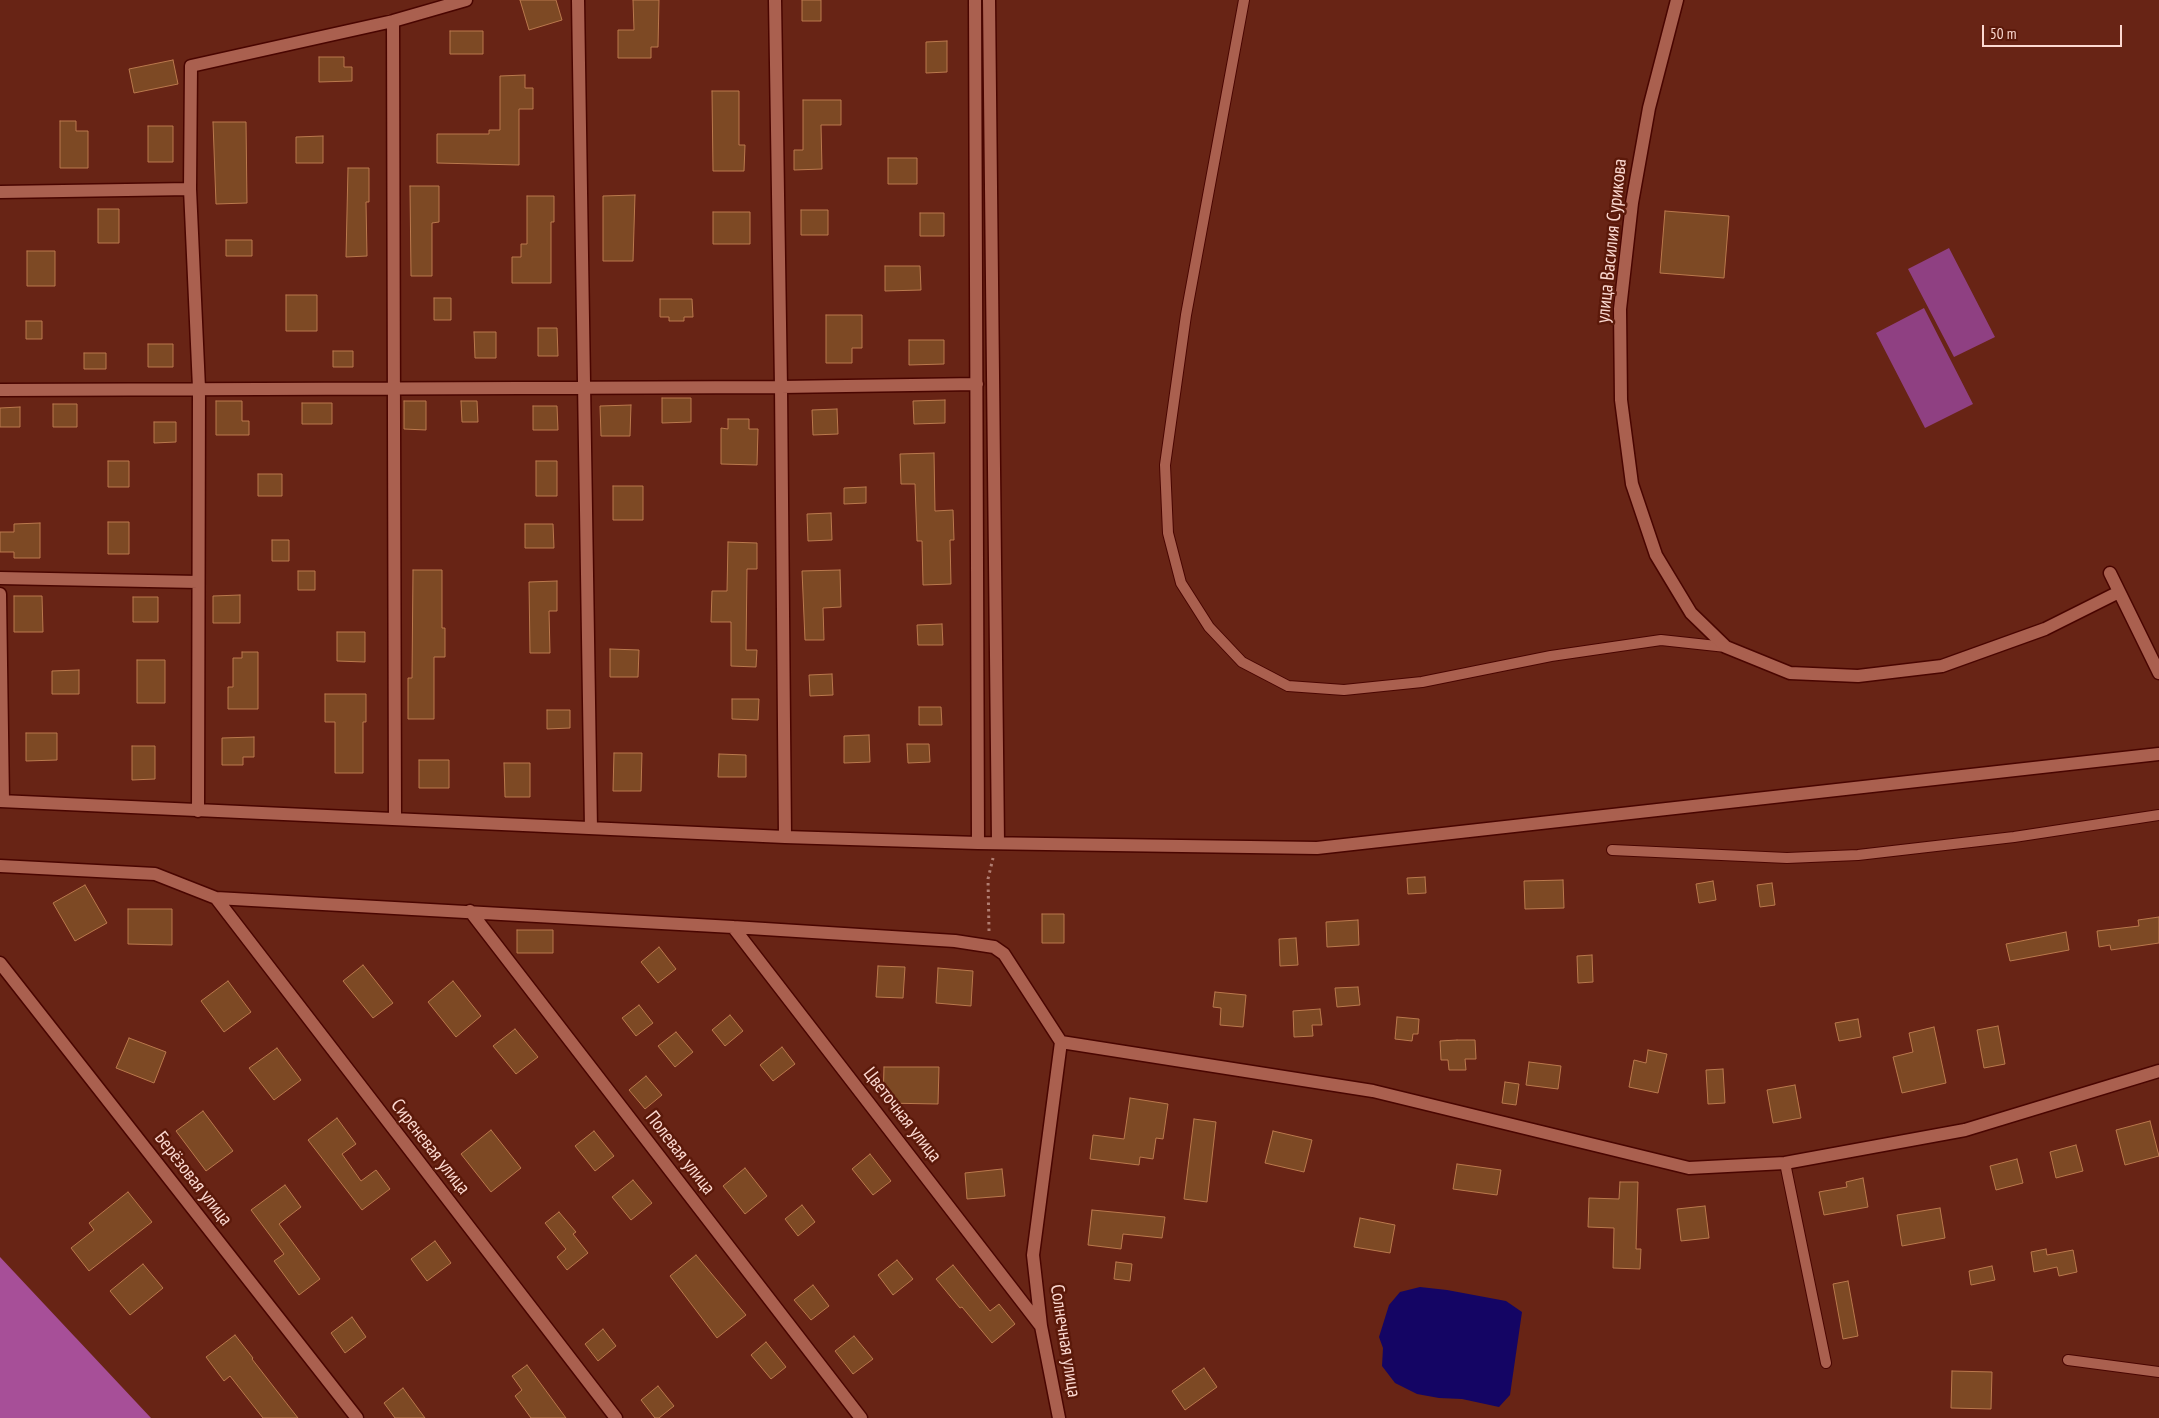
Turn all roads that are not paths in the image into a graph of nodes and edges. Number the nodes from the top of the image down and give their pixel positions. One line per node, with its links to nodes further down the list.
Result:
1 (466, 0): 8 (street)
2 (578, 0): 14 (street)
3 (775, 0): 12 (street)
4 (975, 0): 11 (street)
5 (989, 0): 31 (street)
6 (1244, 0): 22 (lane)
7 (1677, 0): 22 (street, улица Василия Сурикова)
8 (392, 21): 9 (street); 15 (street)
9 (190, 190): 10 (street); 13 (street)
10 (0, 192)
11 (976, 384): 12 (street); 32 (street)
12 (781, 387): 14 (street); 30 (street)
13 (199, 388): 15 (street); 16 (street); 19 (street)
14 (584, 388): 15 (street); 29 (street)
15 (394, 389): 28 (street)
16 (0, 390)
17 (2110, 573): 20 (street)
18 (0, 578): 19 (street)
19 (198, 582): 26 (street)
20 (2119, 592): 22 (street, улица Василия Сурикова); 23 (street)
21 (0, 594): 25 (street)
22 (1726, 647)
23 (2159, 673)
24 (2159, 754): 31 (street)
25 (2, 801): 26 (street)
26 (198, 811): 28 (street)
27 (2159, 815): 33 (lane)
28 (395, 819): 29 (street)
29 (591, 828): 30 (street)
30 (785, 838): 32 (street)
31 (998, 842): 32 (street)
32 (978, 843)
33 (1612, 850)
34 (0, 866): 35 (street)
35 (216, 898): 36 (street); 47 (street, Сиреневая улица)
36 (470, 911): 37 (street); 48 (street, Полевая улица)
37 (733, 927): 39 (street); 42 (street, Цветочная улица)
38 (0, 963): 46 (street, Берёзовая улица)
39 (1061, 1042): 41 (street); 42 (street, Солнечная улица)
40 (2159, 1071): 41 (street)
41 (1784, 1163): 44 (lane)
42 (1041, 1326): 49 (street, Солнечная улица)
43 (2068, 1360): 45 (lane)
44 (1826, 1363)
45 (2159, 1372)
46 (357, 1418)
47 (616, 1418)
48 (861, 1418)
49 (1059, 1418)

